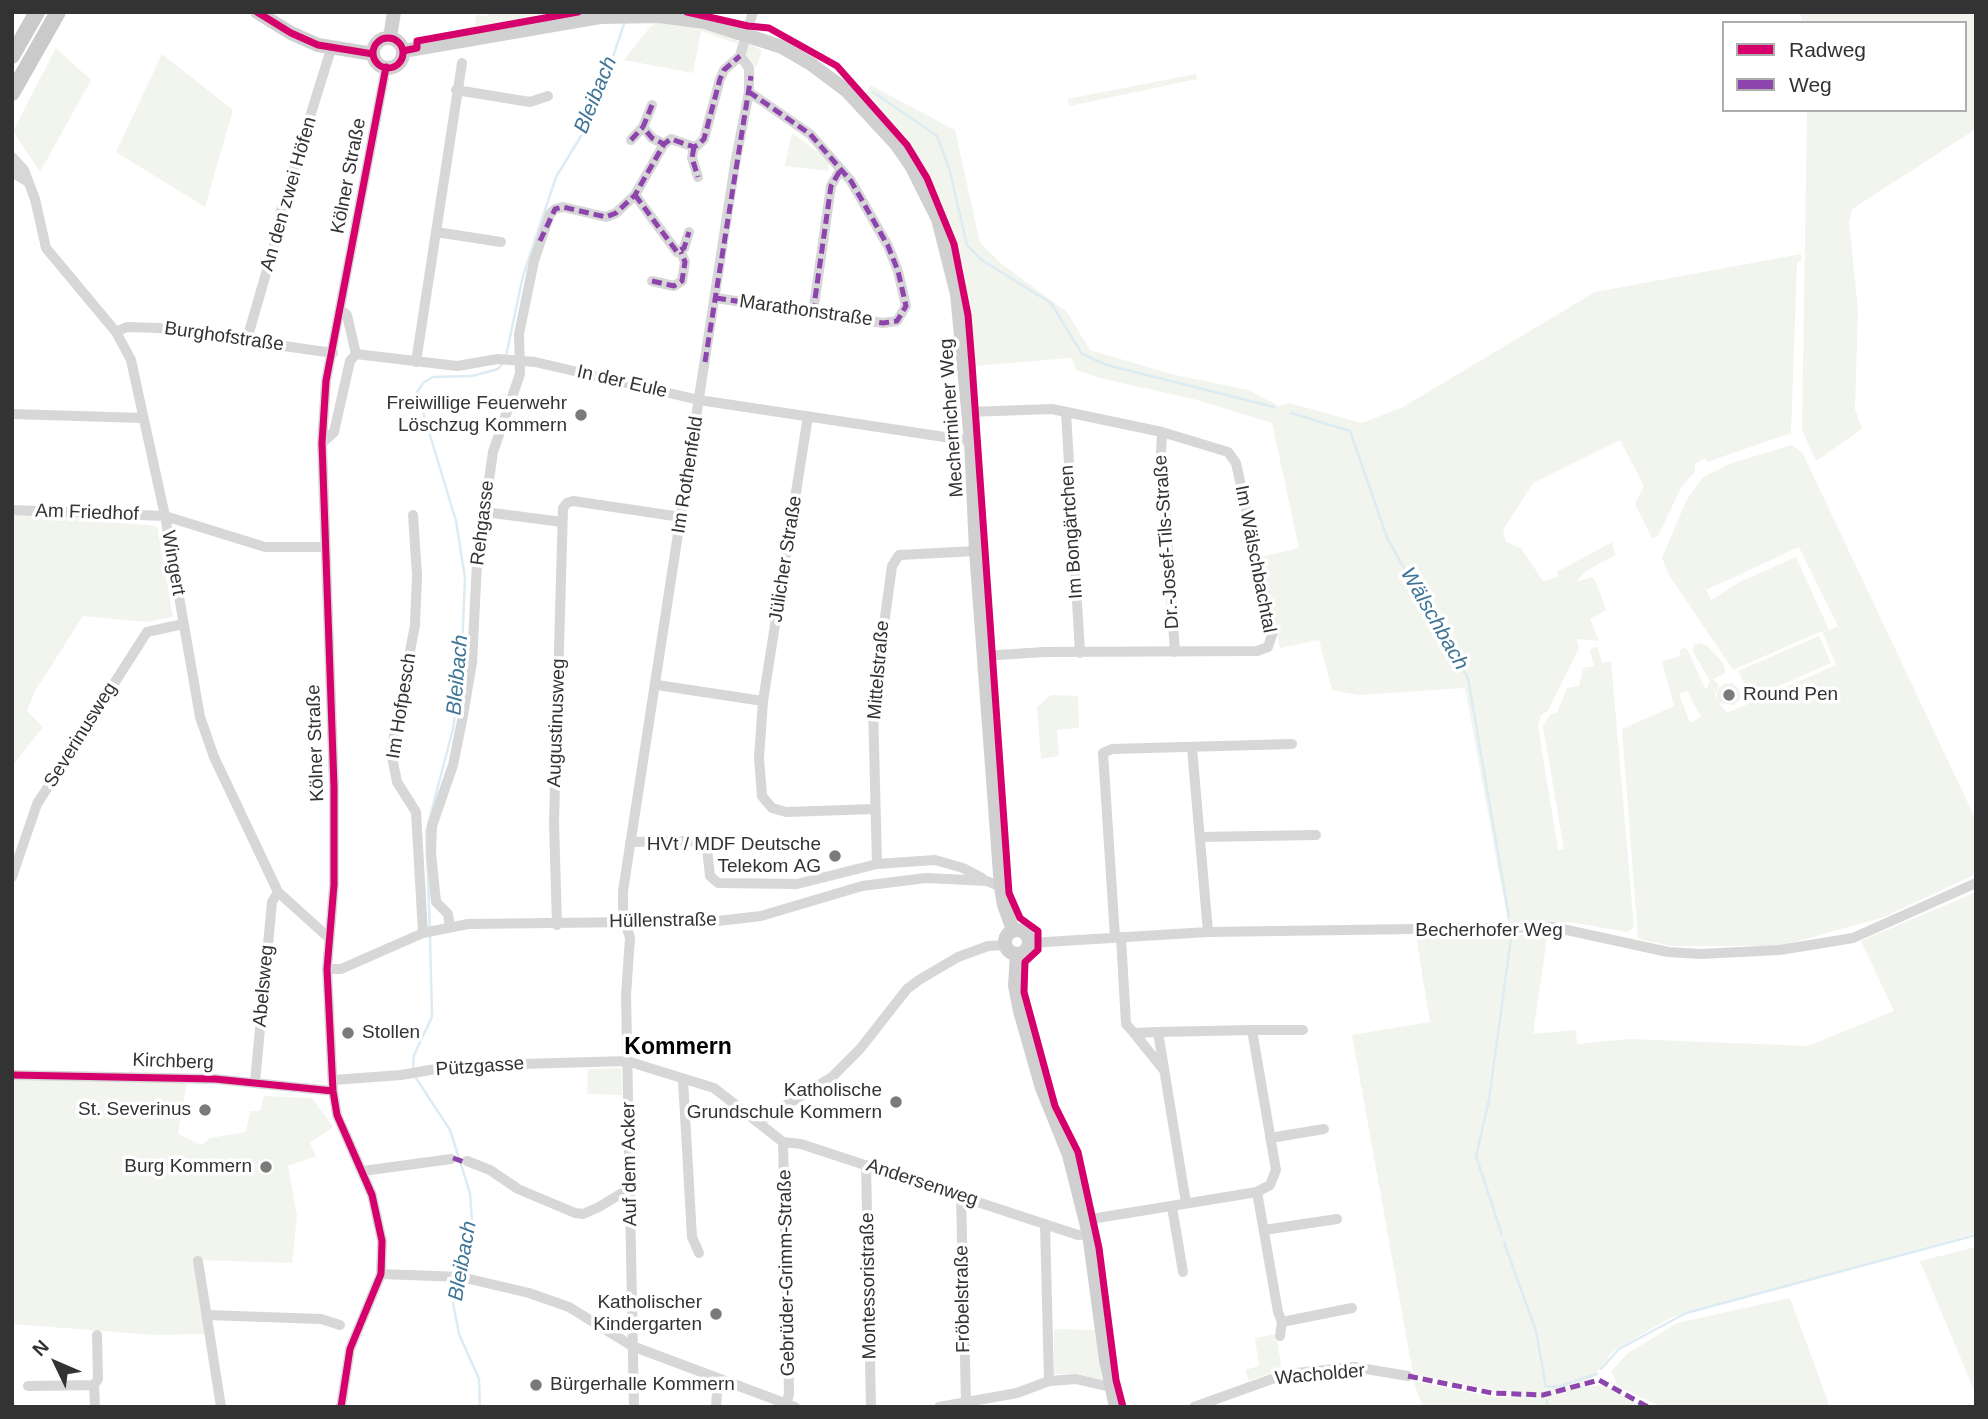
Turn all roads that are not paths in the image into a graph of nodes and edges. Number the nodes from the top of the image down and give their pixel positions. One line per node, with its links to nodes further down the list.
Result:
1 (37, 12): 12 (main road)
2 (58, 12): 18 (main road)
3 (257, 12): 9 (street)
4 (394, 12): 8 (street)
5 (753, 12): 7 (street)
6 (605, 15): 7 (street, Mechernicher Weg); 10 (street, Mechernicher Weg)
7 (746, 33): 13 (street); 46 (street, Mechernicher Weg)
8 (390, 38): 10 (street); 11 (street)
9 (331, 49): 11 (street); 40 (street, An den zwei Höfen)
10 (403, 51): 15 (street)
11 (373, 54): 15 (street)
12 (12, 56)
13 (740, 56): 17 (street, Im Rothenfeld); 24 (street)
14 (462, 63): 16 (street)
15 (386, 68): 37 (street, Kölner Straße)
16 (456, 89): 19 (street); 31 (street)
17 (749, 92): 26 (street, Marathonstraße); 36 (street, Im Rothenfeld)
18 (12, 93)
19 (548, 96)
20 (652, 105): 21 (street)
21 (643, 127): 22 (street); 23 (street)
22 (631, 140)
23 (664, 144): 24 (street); 30 (street, Rehgasse)
24 (694, 147): 28 (street)
25 (12, 157): 29 (street, Wingert)
26 (841, 169): 38 (street); 38 (street, Marathonstraße)
27 (12, 172): 29 (street)
28 (698, 177)
29 (28, 182): 39 (street, Wingert)
30 (635, 195): 34 (street); 43 (street, Rehgasse)
31 (436, 232): 33 (street); 44 (street)
32 (689, 232): 34 (street)
33 (501, 242)
34 (681, 252): 35 (street)
35 (652, 281)
36 (716, 298): 38 (street, Marathonstraße); 45 (street, Im Rothenfeld)
37 (340, 309): 41 (street, Kölner Straße); 42 (street)
38 (813, 313)
39 (116, 332): 40 (street, Burghofstraße); 50 (street, Wingert)
40 (247, 339): 41 (street, Burghofstraße)
41 (333, 353): 53 (street, Kölner Straße)
42 (356, 354): 44 (street, In der Eule); 53 (street)
43 (516, 360): 44 (street, In der Eule); 45 (street, In der Eule); 55 (street, Rehgasse)
44 (416, 362)
45 (699, 400): 49 (street, In der Eule); 58 (street, Im Rothenfeld)
46 (968, 412): 47 (street, Im Wälschbachtal); 52 (street, Mechernicher Weg)
47 (1066, 412): 51 (street, Im Wälschbachtal); 64 (street, Im Bongärtchen)
48 (12, 414): 50 (street)
49 (808, 416): 52 (street, In der Eule); 67 (street, Jülicher Straße)
50 (143, 418): 57 (street, Wingert)
51 (1162, 432): 63 (street, Dr.-Josef-Tils-Straße); 63 (street, Im Wälschbachtal)
52 (971, 442): 61 (street, Mechernicher Weg)
53 (322, 443): 60 (street, Kölner Straße)
54 (12, 510): 57 (street, Am Friedhof)
55 (485, 512): 59 (street); 82 (street, Rehgasse)
56 (414, 515): 84 (street, Im Hofpesch)
57 (165, 516): 60 (street, Am Friedhof); 62 (street, Wingert)
58 (681, 517): 59 (street); 66 (street, Im Rothenfeld)
59 (562, 522): 81 (street, Augustinusweg)
60 (324, 547): 87 (street, Kölner Straße)
61 (976, 551): 65 (street, Mechernicher Weg); 70 (street, Mittelstraße)
62 (183, 624): 75 (street, Severinusweg); 79 (street, Wingert)
63 (1175, 652): 64 (street, Im Wälschbachtal)
64 (1080, 653): 65 (street, Im Wälschbachtal)
65 (983, 656): 78 (street, Mechernicher Weg)
66 (657, 685): 67 (street); 73 (street, Im Rothenfeld)
67 (763, 701): 70 (street, Jülicher Straße)
68 (1292, 744): 69 (street)
69 (1192, 748): 72 (street); 86 (street)
70 (875, 809): 74 (street, Mittelstraße)
71 (1316, 835): 72 (street)
72 (1200, 837): 85 (street)
73 (630, 842): 74 (street); 80 (street, Im Rothenfeld)
74 (877, 864): 76 (street)
75 (12, 877)
76 (987, 881): 78 (street, Hüllenstraße); 80 (street, Hüllenstraße)
77 (1976, 883): 85 (street, Becherhofer Weg)
78 (1001, 887): 83 (street, Mechernicher Weg)
79 (278, 891): 87 (street, Wingert); 99 (street, Abelsweg)
80 (625, 921): 81 (street, Hüllenstraße); 95 (street, Auf dem Acker)
81 (557, 925): 82 (street, Hüllenstraße)
82 (450, 927): 84 (street, Hüllenstraße)
83 (1013, 930): 88 (street); 89 (street)
84 (427, 932): 90 (street, Hüllenstraße)
85 (1208, 932): 86 (street, Becherhofer Weg)
86 (1118, 937): 88 (street, Becherhofer Weg); 94 (street)
87 (329, 938): 90 (street, Kölner Straße)
88 (1030, 943): 89 (street)
89 (1011, 950): 101 (street); 116 (street)
90 (327, 969): 100 (street, Kölner Straße)
91 (1252, 1030): 92 (street); 93 (street); 103 (street)
92 (1303, 1030)
93 (1157, 1032): 94 (street); 96 (street)
94 (1134, 1033): 96 (street)
95 (628, 1060): 98 (street); 100 (street, Pützgasse); 109 (street, Auf dem Acker)
96 (1164, 1071): 112 (street)
97 (12, 1075): 99 (street, Kirchberg)
98 (683, 1080): 101 (street); 118 (street)
99 (255, 1082): 100 (street, Kirchberg)
100 (333, 1085): 108 (street, Kölner Straße)
101 (760, 1121): 104 (street)
102 (1324, 1129): 103 (street)
103 (1270, 1138): 110 (street)
104 (783, 1142): 107 (street, Andersenweg); 136 (street, Gebrüder-Grimm-Straße)
105 (450, 1159): 108 (street)
106 (467, 1161): 109 (street)
107 (866, 1165): 111 (street, Andersenweg); 142 (street, Montessoristraße)
108 (363, 1171): 121 (street, Kölner Straße)
109 (632, 1187): 128 (street, Auf dem Acker)
110 (1257, 1192): 112 (street, Andersenweg); 117 (street)
111 (961, 1196): 115 (street, Andersenweg); 135 (street, Fröbelstraße)
112 (1186, 1203): 113 (street, Andersenweg)
113 (1172, 1207): 116 (street, Andersenweg); 120 (street)
114 (1337, 1219): 117 (street)
115 (1045, 1224): 116 (street, Andersenweg); 131 (street)
116 (1087, 1227): 134 (street)
117 (1265, 1230): 124 (street)
118 (699, 1253)
119 (198, 1261): 123 (street)
120 (1183, 1272)
121 (381, 1274): 125 (street, Kölner Straße); 128 (street)
122 (1352, 1308): 124 (street)
123 (207, 1315): 125 (street); 138 (street)
124 (1282, 1322): 127 (street)
125 (349, 1328): 139 (street, Kölner Straße)
126 (97, 1335): 132 (street)
127 (1280, 1336)
128 (632, 1346): 130 (street); 140 (street, Auf dem Acker)
129 (1408, 1376): 145 (street, Wacholder)
130 (718, 1378): 136 (street); 141 (street)
131 (1049, 1381): 134 (street); 135 (street)
132 (94, 1385): 133 (street); 137 (street)
133 (28, 1386)
134 (1110, 1387): 144 (street)
135 (965, 1401): 143 (street)
136 (789, 1406)
137 (95, 1407)
138 (221, 1407)
139 (341, 1407)
140 (634, 1407)
141 (716, 1407)
142 (871, 1407)
143 (939, 1407)
144 (1116, 1407)
145 (1194, 1407)

